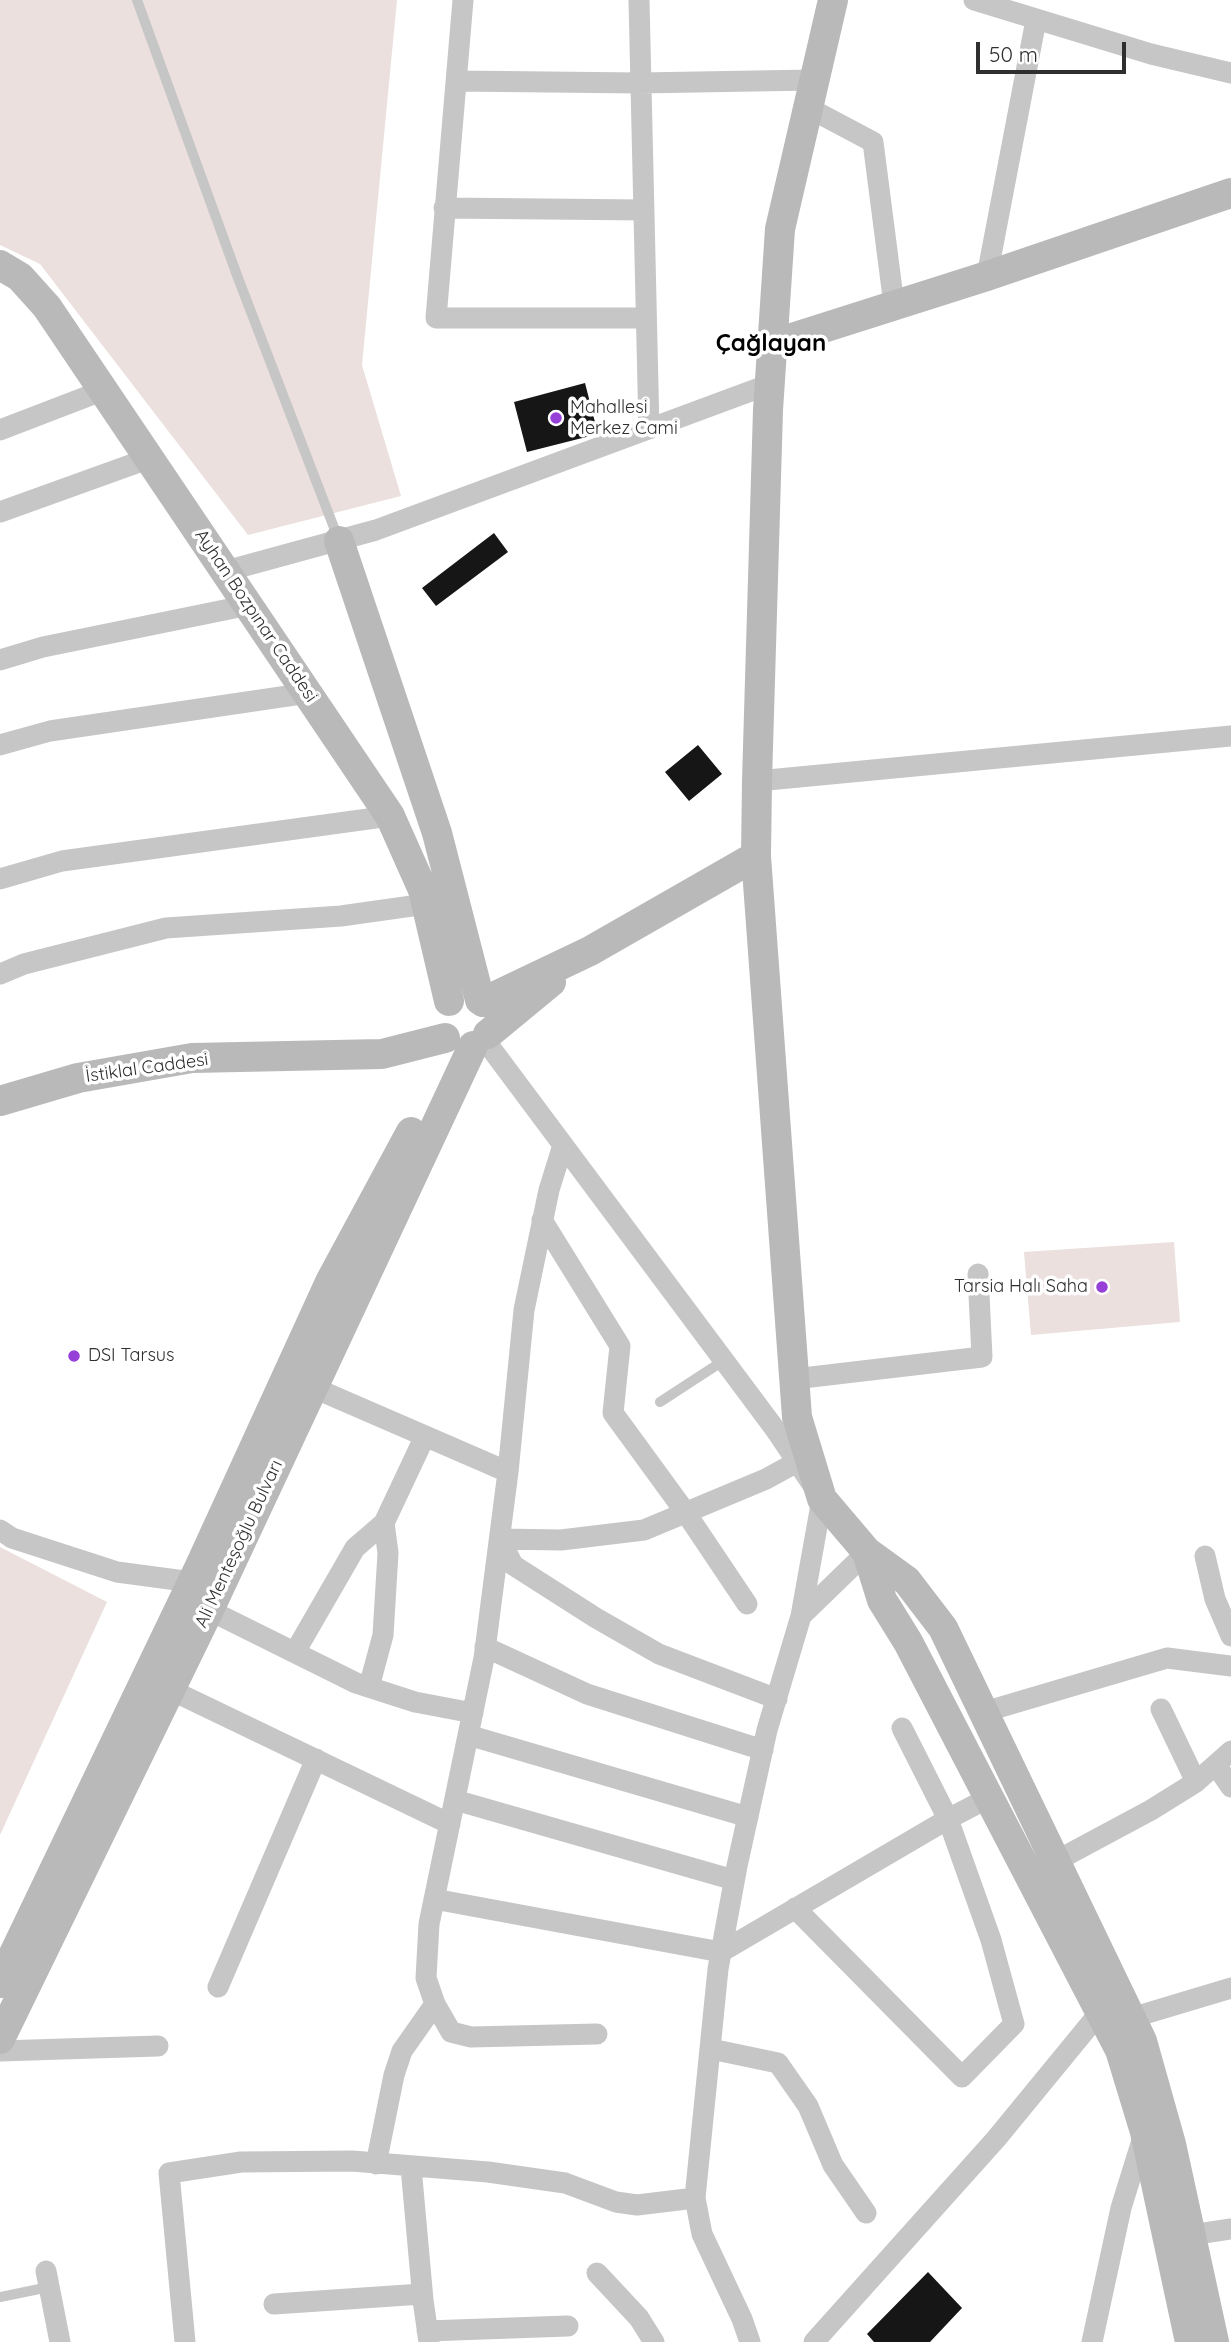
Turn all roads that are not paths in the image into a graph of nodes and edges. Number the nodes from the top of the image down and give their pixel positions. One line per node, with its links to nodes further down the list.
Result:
1 (137, 0): 25 (lane)
2 (463, 0): 8 (street)
3 (639, 0): 9 (street)
4 (833, 0): 10 (street)
5 (974, 0): 6 (street)
6 (1036, 20): 7 (street); 15 (street)
7 (1231, 73)
8 (456, 81): 9 (street); 12 (street)
9 (640, 83): 10 (street); 13 (street)
10 (810, 94): 16 (street); 18 (street)
11 (1231, 194): 15 (street)
12 (444, 208): 13 (street); 17 (street)
13 (644, 210): 17 (street)
14 (7, 275): 20 (street, Ayhan Bozpınar Caddesi)
15 (987, 276): 16 (street)
16 (894, 305): 18 (street)
17 (646, 318): 21 (street)
18 (773, 344): 19 (street)
19 (770, 384): 21 (street); 32 (street)
20 (104, 390): 22 (street); 23 (street, Ayhan Bozpınar Caddesi)
21 (649, 429): 25 (street)
22 (0, 430)
23 (150, 458): 24 (street); 26 (street, Ayhan Bozpınar Caddesi)
24 (0, 512)
25 (339, 541): 26 (street); 34 (street)
26 (226, 571): 27 (street, Ayhan Bozpınar Caddesi)
27 (248, 605): 28 (street); 29 (street, Ayhan Bozpınar Caddesi)
28 (0, 660)
29 (308, 693): 31 (street); 33 (street, Ayhan Bozpınar Caddesi)
30 (1231, 736): 32 (street)
31 (0, 745)
32 (757, 781): 35 (street)
33 (390, 816): 34 (street); 36 (street); 37 (street, Ayhan Bozpınar Caddesi)
34 (440, 846): 41 (street)
35 (756, 856): 38 (street); 48 (street)
36 (0, 879)
37 (426, 904): 39 (street); 40 (street, Ayhan Bozpınar Caddesi)
38 (590, 951): 41 (street); 42 (street)
39 (0, 974)
40 (449, 1001): 41 (street); 42 (street)
41 (482, 1001): 42 (street)
42 (470, 1040): 43 (street, İstiklal Caddesi); 44 (street); 49 (street, Ali Menteşoğlu Bulvarı); 61 (street, Ali Menteşoğlu Bulvarı)
43 (0, 1101)
44 (563, 1145): 45 (street); 47 (street)
45 (542, 1220): 53 (street); 55 (street)
46 (978, 1274): 48 (street)
47 (723, 1361): 50 (lane); 52 (street)
48 (794, 1379): 54 (street)
49 (312, 1387): 51 (street); 63 (street, Ali Menteşoğlu Bulvarı)
50 (660, 1402)
51 (425, 1436): 53 (street); 56 (street)
52 (797, 1462): 54 (street); 55 (street)
53 (509, 1472): 58 (street)
54 (822, 1500): 59 (street); 64 (street)
55 (686, 1513): 58 (street); 62 (street)
56 (384, 1523): 67 (street); 69 (street)
57 (0, 1530): 61 (street)
58 (500, 1539): 66 (street); 71 (street)
59 (867, 1552): 64 (street); 73 (street); 82 (street)
60 (1205, 1556): 65 (street)
61 (192, 1582): 63 (street); 92 (street, Ali Menteşoğlu Bulvarı)
62 (747, 1604)
63 (209, 1610): 67 (street); 70 (street, Ali Menteşoğlu Bulvarı)
64 (802, 1616): 71 (street)
65 (1231, 1636)
66 (485, 1647): 74 (street); 77 (street)
67 (295, 1652): 69 (street)
68 (1231, 1666): 73 (street)
69 (369, 1687): 74 (street)
70 (171, 1690): 79 (street); 99 (street, Ali Menteşoğlu Bulvarı)
71 (777, 1699): 77 (street)
72 (1161, 1709): 80 (street)
73 (984, 1712): 87 (street)
74 (472, 1713): 76 (street)
75 (902, 1728): 85 (street)
76 (468, 1735): 83 (street); 84 (street)
77 (763, 1750): 84 (street)
78 (1224, 1758): 80 (street); 81 (street)
79 (316, 1759): 86 (street); 93 (street)
80 (1196, 1782): 87 (street)
81 (1231, 1787)
82 (990, 1797): 85 (street); 96 (street)
83 (455, 1800): 86 (street); 88 (street)
84 (748, 1817): 88 (street)
85 (948, 1819): 90 (street); 90 (street)
86 (450, 1824): 89 (street)
87 (1056, 1861): 97 (street)
88 (734, 1880): 91 (street)
89 (434, 1899): 91 (street); 95 (street)
90 (796, 1908): 91 (street)
91 (721, 1952): 101 (street)
92 (0, 1983)
93 (218, 1987)
94 (1231, 1988): 97 (street)
95 (435, 2004): 98 (street); 104 (street)
96 (1101, 2011): 103 (street); 121 (street)
97 (1131, 2018): 109 (street)
98 (597, 2034)
99 (0, 2039)
100 (158, 2046): 102 (street)
101 (711, 2049): 106 (street); 107 (street)
102 (0, 2051)
103 (1145, 2132): 122 (street); 123 (street)
104 (376, 2164): 105 (street); 118 (street)
105 (411, 2167): 106 (street); 112 (street)
106 (695, 2198): 120 (street)
107 (866, 2213)
108 (1231, 2229): 109 (street)
109 (1191, 2235): 124 (street)
110 (597, 2273): 119 (street)
111 (48, 2279): 113 (lane); 117 (street)
112 (422, 2294): 114 (street); 116 (street)
113 (0, 2297)
114 (274, 2304)
115 (568, 2326): 116 (street)
116 (428, 2337)
117 (60, 2342)
118 (185, 2342)
119 (654, 2342)
120 (750, 2342)
121 (814, 2342)
122 (1091, 2342)
123 (1190, 2342)
124 (1214, 2342)

